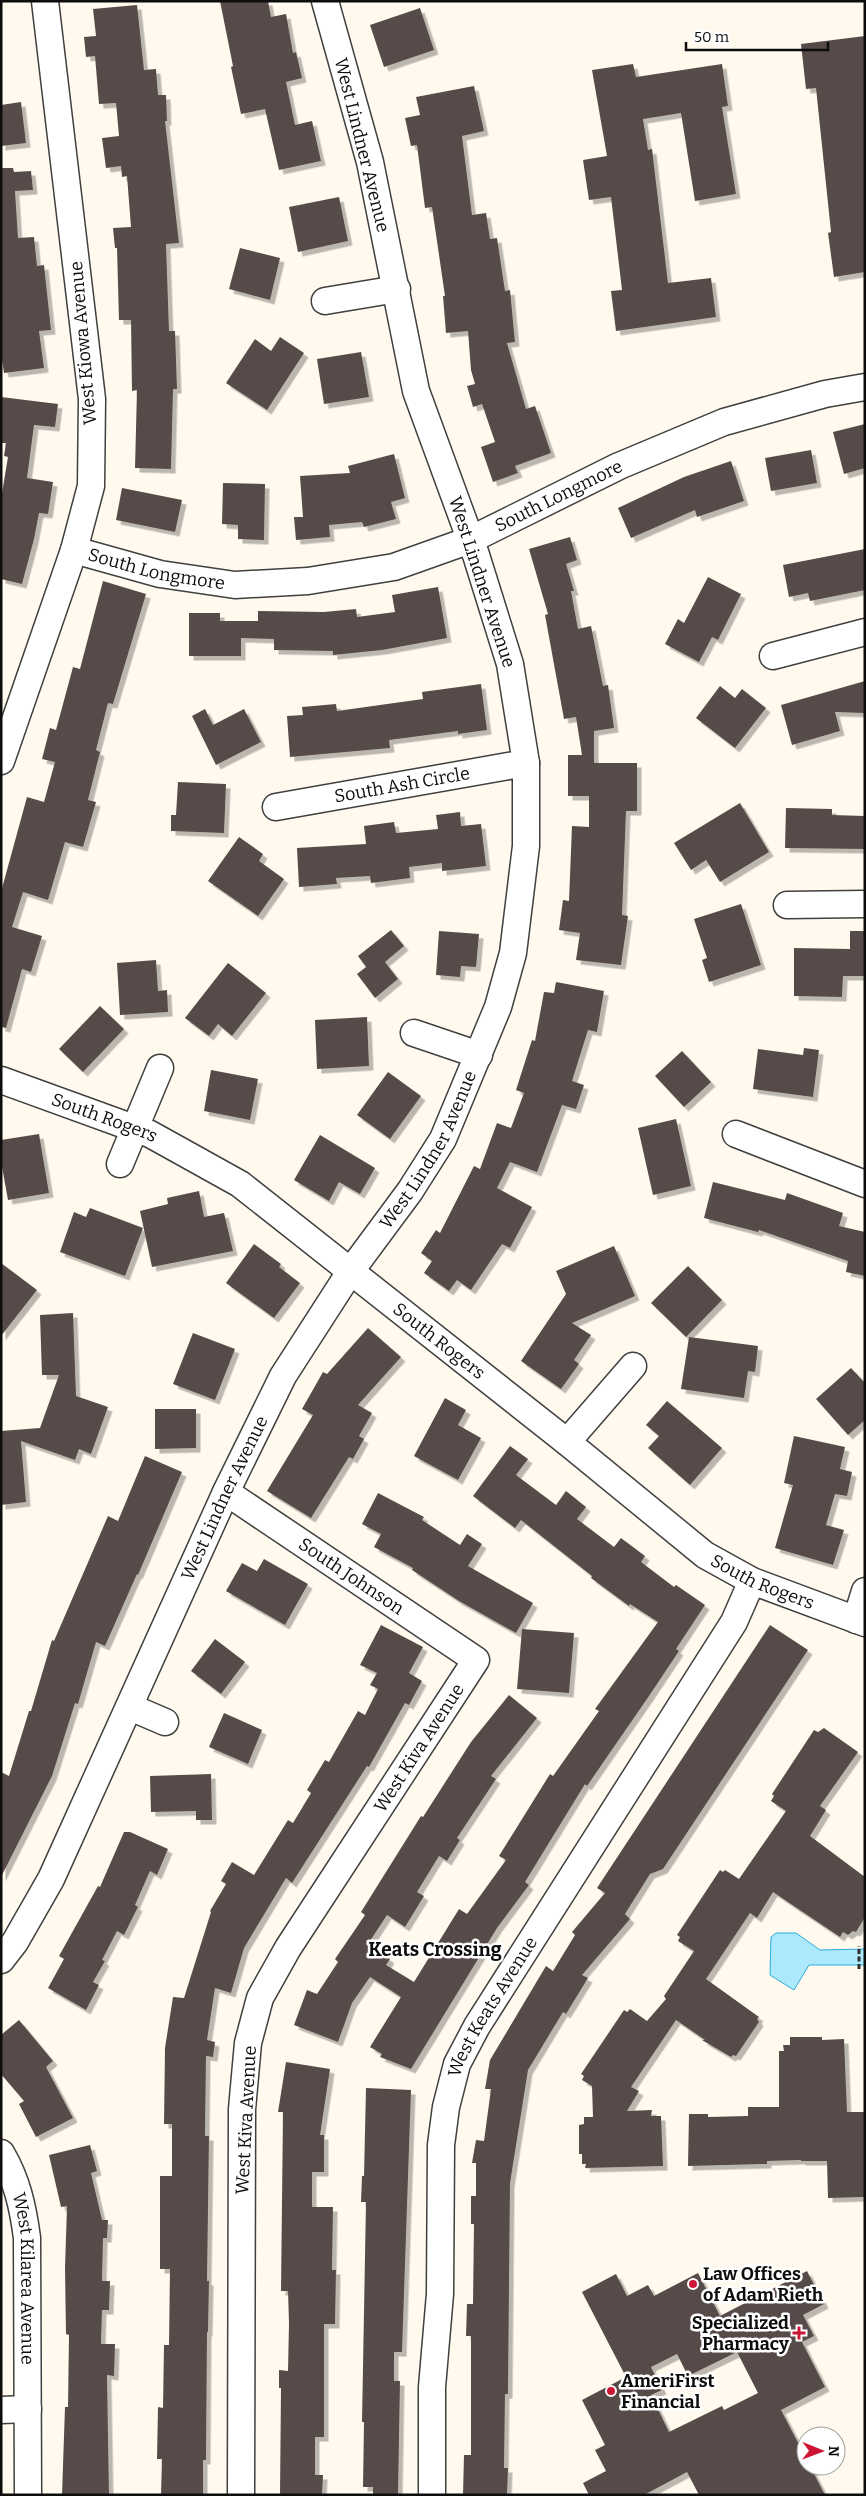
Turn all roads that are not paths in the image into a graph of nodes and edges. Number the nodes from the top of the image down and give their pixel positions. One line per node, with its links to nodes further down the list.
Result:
1 (45, 1): 7 (street, West Kiowa Avenue)
2 (325, 1): 3 (street, West Lindner Avenue)
3 (397, 290): 4 (street); 6 (street, West Lindner Avenue)
4 (325, 301)
5 (865, 387): 6 (street, South Longmore)
6 (470, 540): 7 (street, South Longmore); 11 (street, West Lindner Avenue)
7 (74, 550): 10 (street, West Kiowa Avenue)
8 (865, 632): 9 (street)
9 (773, 656)
10 (1, 761)
11 (526, 763): 12 (street, South Ash Circle); 16 (street, West Lindner Avenue)
12 (276, 807)
13 (865, 904): 14 (street)
14 (786, 905)
15 (414, 1034): 16 (street, West Lindner Avenue)
16 (479, 1055): 23 (street, West Lindner Avenue)
17 (160, 1068): 19 (street)
18 (1, 1080): 19 (street, South Rogers)
19 (136, 1129): 21 (street); 23 (street, South Rogers)
20 (736, 1134): 22 (street)
21 (120, 1164)
22 (865, 1184)
23 (350, 1272): 25 (street, South Rogers); 26 (street, West Lindner Avenue)
24 (633, 1366): 25 (street)
25 (567, 1442): 27 (street, South Rogers)
26 (226, 1492): 30 (street, South Johnson); 31 (street, West Lindner Avenue)
27 (752, 1581): 29 (street, South Rogers); 39 (street, West Keats Avenue)
28 (865, 1591): 29 (street)
29 (860, 1622)
30 (476, 1660): 38 (street, West Kiva Avenue)
31 (130, 1707): 32 (street); 33 (street, West Lindner Avenue)
32 (165, 1722)
33 (1, 1960)
34 (1, 2153): 35 (street, West Kilarea Avenue)
35 (28, 2409): 36 (street); 37 (street, West Kilarea Avenue)
36 (1, 2410)
37 (28, 2495)
38 (241, 2495)
39 (432, 2495)

